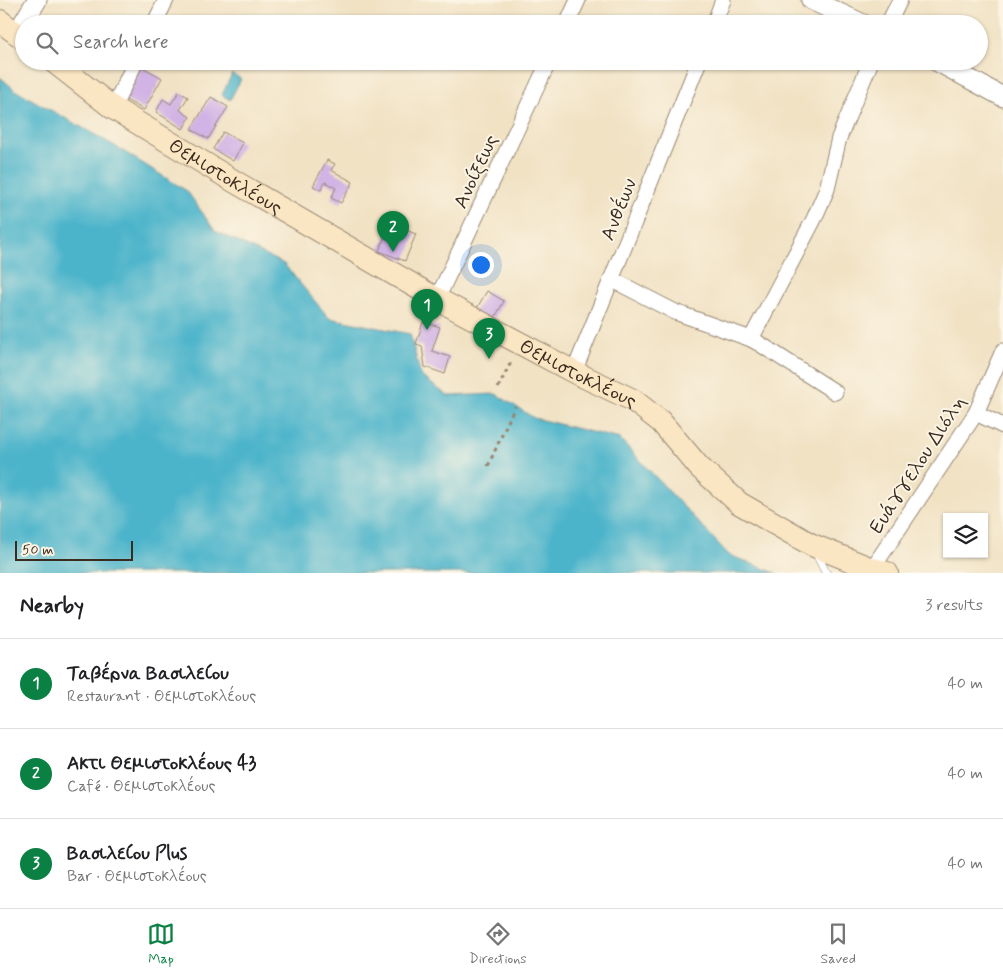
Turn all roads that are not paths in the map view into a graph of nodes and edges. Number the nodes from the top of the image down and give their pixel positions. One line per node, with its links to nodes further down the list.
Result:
1 (36, 0): 7 (street)
2 (166, 0): 8 (street)
3 (578, 0): 9 (street)
4 (723, 0): 10 (street)
5 (811, 0): 11 (street)
6 (900, 0): 12 (street)
7 (25, 15)
8 (158, 15)
9 (571, 15)
10 (717, 15)
11 (844, 15)
12 (892, 15)
13 (64, 70): 20 (main road, Θεμιστοκλέους)
14 (132, 70): 20 (street)
15 (545, 70): 22 (street, Ανοίξεως)
16 (694, 70): 21 (street, Ανθέων)
17 (867, 70): 23 (street)
18 (952, 70): 19 (street)
19 (1003, 98)
20 (113, 108): 22 (main road, Θεμιστοκλέους)
21 (612, 279): 23 (street); 25 (street, Ανθέων)
22 (437, 299): 25 (main road, Θεμιστοκλέους)
23 (751, 339): 26 (street)
24 (1003, 351): 27 (street, Ευάγγελου Διόλη)
25 (574, 372): 29 (main road, Θεμιστοκλέους)
26 (835, 392)
27 (976, 413): 28 (street); 30 (street, Ευάγγελου Διόλη)
28 (1003, 426)
29 (812, 544): 30 (main road, Θεμιστοκλέους); 31 (lane)
30 (880, 571)
31 (826, 573)

